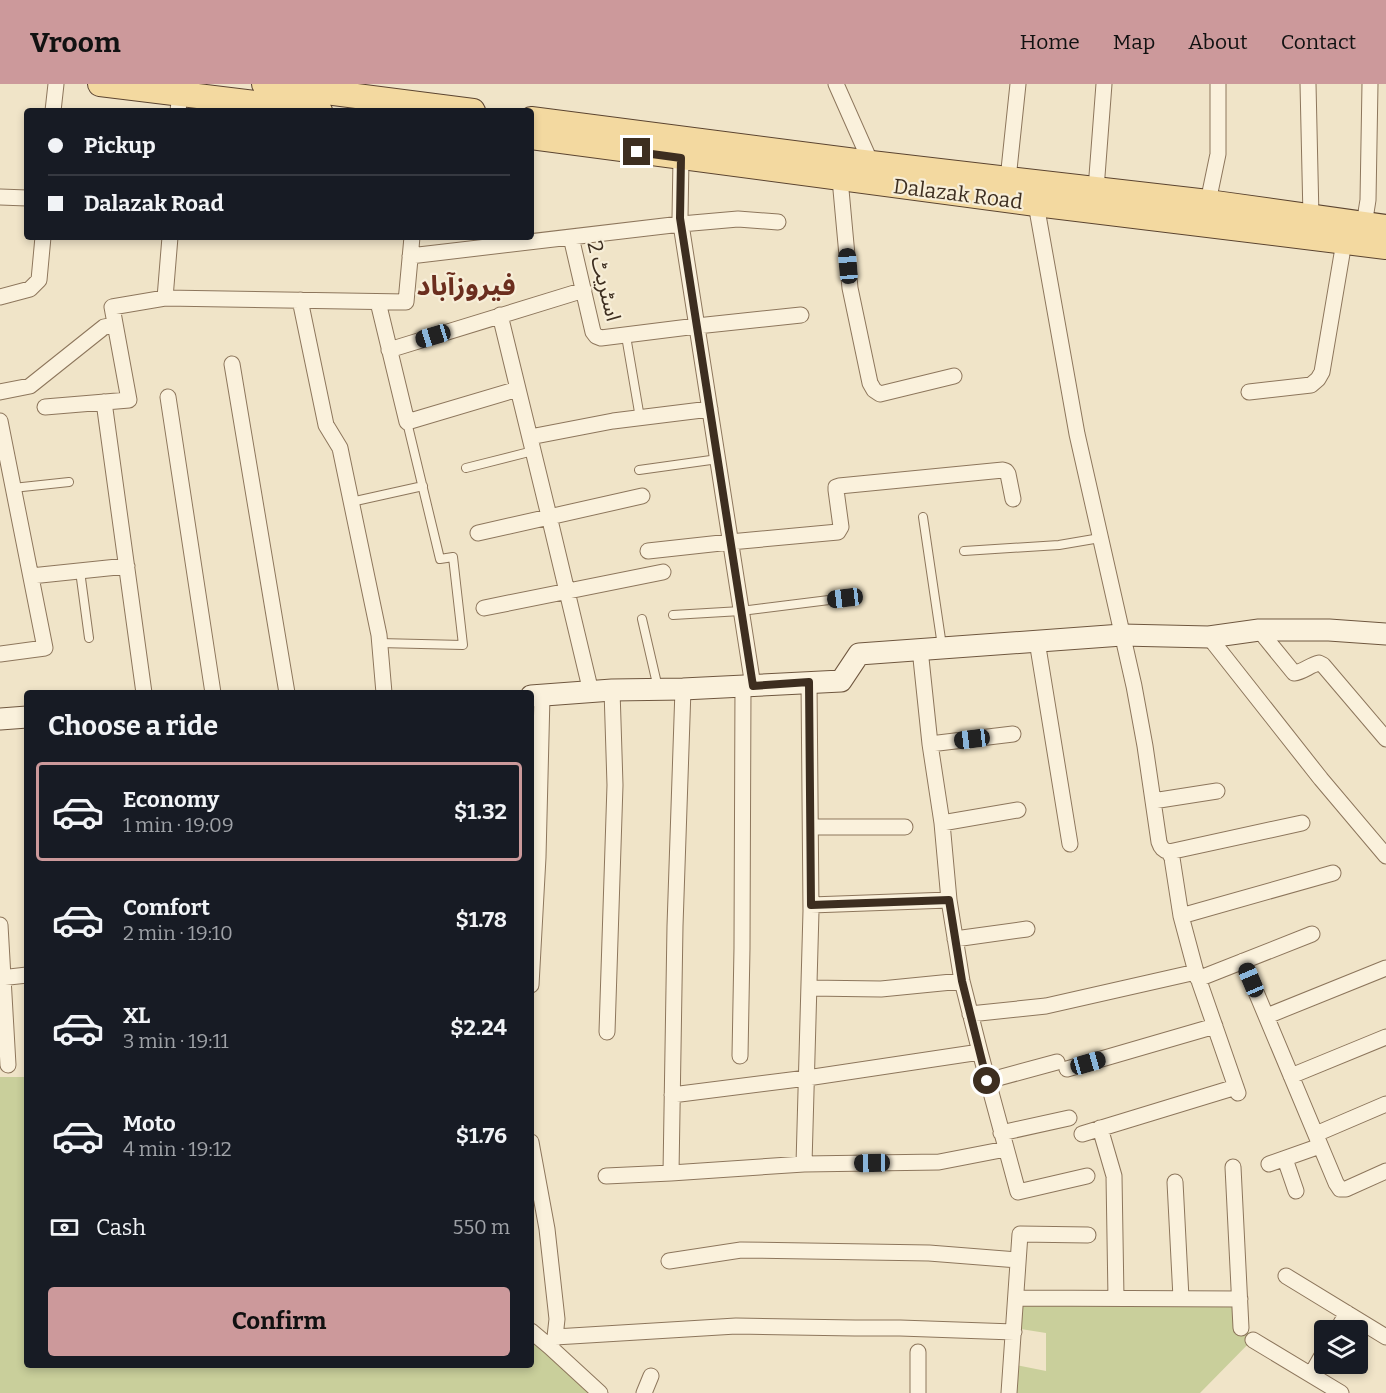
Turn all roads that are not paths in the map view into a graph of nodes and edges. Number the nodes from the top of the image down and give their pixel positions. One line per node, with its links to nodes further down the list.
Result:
1 (56, 84): 11 (street)
2 (100, 84): 10 (main road)
3 (264, 84): 13 (main road)
4 (836, 84): 17 (street)
5 (1018, 84): 19 (street)
6 (1104, 84): 20 (street)
7 (1218, 84): 23 (street)
8 (1308, 84): 25 (street)
9 (1370, 84): 28 (street)
10 (179, 102): 12 (main road)
11 (54, 108)
12 (273, 108)
13 (450, 108)
14 (534, 119): 16 (main road, Dalazak Road)
15 (534, 137): 16 (main road, Dalazak Road)
16 (680, 148): 17 (main road, Dalazak Road); 18 (main road, Dalazak Road); 27 (street)
17 (871, 163): 19 (main road, Dalazak Road)
18 (840, 179): 24 (main road, Dalazak Road); 48 (street)
19 (1008, 179): 20 (main road, Dalazak Road)
20 (1096, 189): 23 (main road, Dalazak Road)
21 (0, 197): 22 (street)
22 (24, 198)
23 (1208, 202): 25 (main road, Dalazak Road)
24 (1036, 204): 33 (main road, Dalazak Road); 72 (street)
25 (1311, 217): 28 (main road, Dalazak Road)
26 (778, 222): 27 (street)
27 (681, 224): 29 (street); 44 (street)
28 (1375, 226)
29 (571, 237): 35 (street); 36 (street, اسٹریٹ 2)
30 (43, 240): 37 (street)
31 (170, 240): 38 (street)
32 (412, 240): 35 (street)
33 (1344, 242): 34 (main road, Dalazak Road); 51 (street)
34 (1386, 247)
35 (410, 256): 40 (street)
36 (584, 290): 41 (street); 45 (street, اسٹریٹ 2)
37 (0, 297)
38 (165, 298): 39 (street); 43 (street)
39 (300, 300): 40 (street); 68 (street)
40 (378, 302): 46 (street)
41 (500, 315): 46 (street); 49 (street)
42 (801, 315): 44 (street)
43 (116, 325): 50 (street); 53 (street)
44 (697, 326): 45 (street); 55 (street)
45 (626, 336): 56 (lane)
46 (389, 350): 58 (street)
47 (232, 364): 102 (street)
48 (954, 376)
49 (518, 389): 58 (street); 59 (street)
50 (0, 392)
51 (1249, 392)
52 (168, 397): 101 (street)
53 (104, 402): 54 (street); 76 (street)
54 (45, 407)
55 (710, 409): 56 (street); 60 (street)
56 (640, 418): 59 (street)
57 (0, 421): 65 (street)
58 (407, 422): 64 (lane)
59 (532, 444): 61 (lane); 69 (street)
60 (718, 459): 62 (lane); 73 (street)
61 (466, 468)
62 (639, 470)
63 (69, 482): 65 (lane)
64 (423, 486): 68 (lane); 92 (lane)
65 (14, 488): 79 (street)
66 (642, 496): 69 (street)
67 (1013, 499): 73 (street)
68 (351, 501): 92 (street)
69 (549, 516): 71 (street); 80 (street)
70 (923, 517): 93 (lane)
71 (478, 532)
72 (1100, 538): 75 (lane); 88 (street)
73 (730, 542): 74 (street); 83 (street)
74 (648, 551)
75 (964, 551)
76 (126, 566): 77 (street); 100 (street)
77 (80, 571): 79 (street); 90 (lane)
78 (663, 572): 80 (street)
79 (31, 576): 95 (street)
80 (567, 591): 82 (street); 104 (street)
81 (845, 598): 83 (lane)
82 (484, 608)
83 (741, 611): 84 (lane); 97 (street)
84 (673, 615)
85 (642, 619): 98 (lane)
86 (1259, 630): 87 (street); 89 (street); 109 (street)
87 (1386, 634)
88 (1122, 635): 89 (street); 91 (street); 112 (street)
89 (1209, 637): 120 (street)
90 (89, 638)
91 (1037, 641): 93 (street); 118 (street)
92 (380, 643): 103 (street)
93 (942, 648): 94 (street)
94 (920, 650): 96 (street); 110 (street)
95 (0, 654)
96 (809, 682): 97 (street); 116 (street)
97 (748, 686): 99 (street); 143 (street)
98 (658, 689): 99 (street); 104 (street)
99 (682, 689): 148 (street)
100 (144, 690)
101 (213, 690)
102 (286, 690)
103 (384, 690)
104 (601, 691): 105 (street); 140 (street)
105 (537, 696): 127 (street)
106 (24, 717): 107 (street)
107 (0, 718)
108 (1013, 734): 110 (street)
109 (1386, 739)
110 (930, 744): 114 (street)
111 (1217, 791): 112 (street)
112 (1154, 801): 119 (street)
113 (1018, 810): 114 (street)
114 (942, 823): 122 (street)
115 (1302, 823): 119 (street)
116 (811, 827): 117 (street); 123 (street)
117 (905, 827)
118 (1070, 844)
119 (1169, 852): 124 (street)
120 (1386, 856)
121 (1333, 873): 124 (street)
122 (949, 900): 123 (street); 129 (street)
123 (811, 905): 136 (street)
124 (1181, 916): 133 (street)
125 (0, 925): 134 (street)
126 (1027, 929): 129 (street)
127 (534, 931)
128 (1312, 934): 130 (street)
129 (955, 939): 135 (street)
130 (1243, 961): 133 (street); 138 (street)
131 (1386, 968): 138 (street)
132 (24, 975): 134 (street)
133 (1197, 975): 137 (street); 139 (street)
134 (2, 977): 144 (street)
135 (962, 981): 136 (street); 137 (street)
136 (809, 988): 146 (street)
137 (970, 1014): 142 (street)
138 (1267, 1016): 145 (street)
139 (1215, 1026): 147 (street); 151 (street)
140 (607, 1032)
141 (1386, 1037): 145 (street)
142 (980, 1052): 146 (street); 147 (street)
143 (740, 1056)
144 (8, 1065)
145 (1292, 1076): 154 (street)
146 (807, 1078): 148 (street); 158 (street)
147 (987, 1081): 152 (street)
148 (672, 1095): 162 (street)
149 (1386, 1104): 154 (street)
150 (1069, 1118): 152 (street)
151 (1100, 1128): 153 (street); 172 (street)
152 (1001, 1133): 155 (street)
153 (1082, 1134)
154 (1318, 1140): 157 (street); 161 (street)
155 (1006, 1149): 158 (street); 164 (street)
156 (534, 1157): 182 (street)
157 (1284, 1159): 159 (street); 166 (street)
158 (804, 1164): 162 (street)
159 (1269, 1164)
160 (1233, 1167): 174 (street)
161 (1386, 1171)
162 (670, 1173): 163 (street)
163 (606, 1176)
164 (1087, 1176)
165 (1174, 1182): 173 (street)
166 (1296, 1191)
167 (1088, 1235): 168 (street)
168 (1018, 1260): 169 (street); 171 (street)
169 (669, 1261)
170 (1286, 1276): 175 (street)
171 (1016, 1298): 172 (street); 179 (street)
172 (1116, 1298): 173 (street)
173 (1181, 1298): 174 (street)
174 (1240, 1299): 177 (street)
175 (1347, 1313): 176 (street); 180 (street)
176 (1343, 1320)
177 (1241, 1328)
178 (534, 1332): 182 (street)
179 (1014, 1332): 182 (street); 190 (street)
180 (1386, 1337)
181 (1253, 1340): 185 (street)
182 (553, 1342): 187 (street)
183 (918, 1352): 189 (street)
184 (1314, 1370): 185 (street)
185 (1311, 1375): 191 (street)
186 (651, 1376): 188 (street)
187 (600, 1393)
188 (644, 1393)
189 (918, 1393)
190 (1009, 1393)
191 (1341, 1393)

